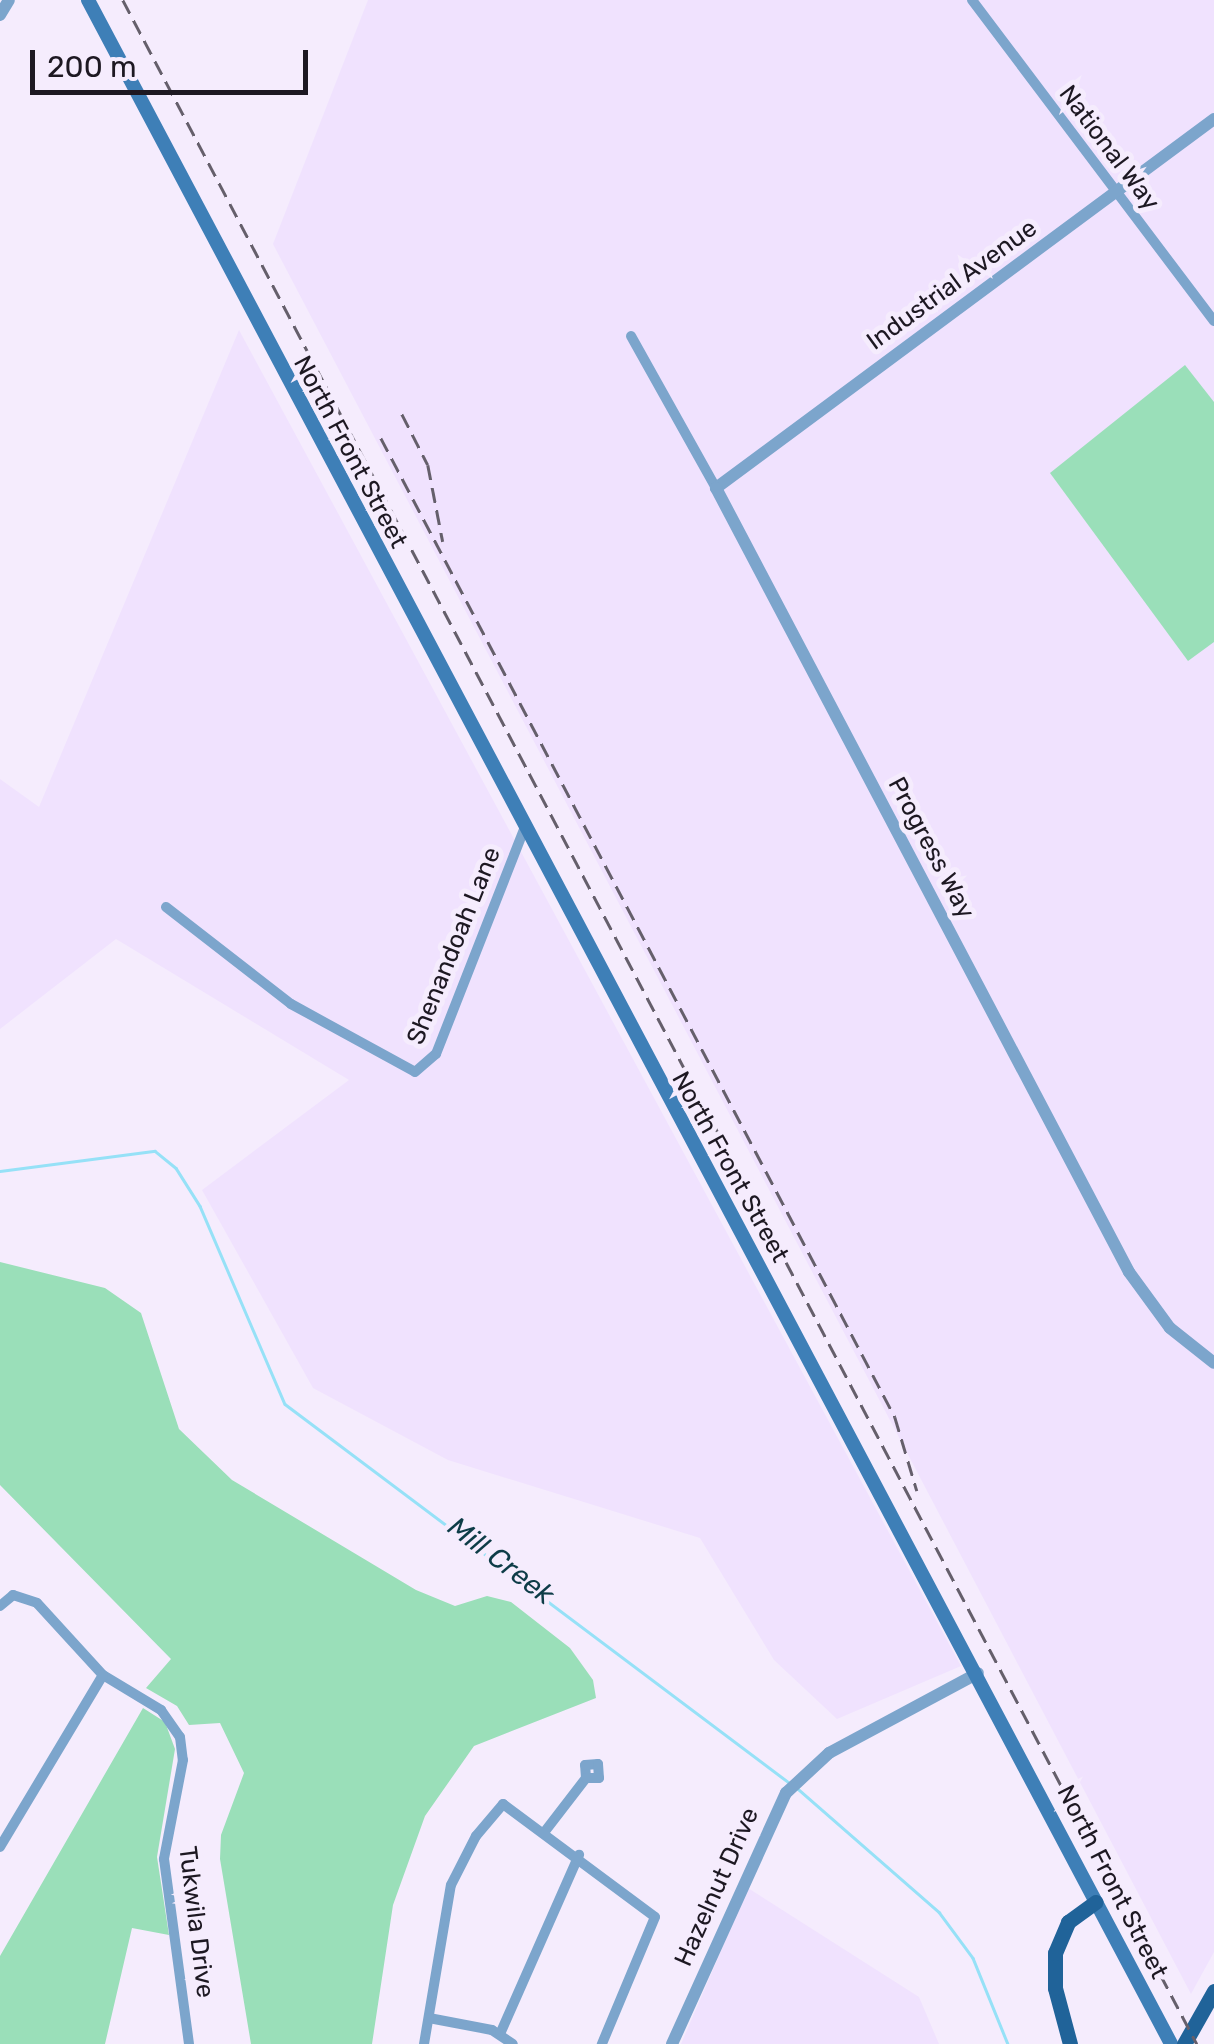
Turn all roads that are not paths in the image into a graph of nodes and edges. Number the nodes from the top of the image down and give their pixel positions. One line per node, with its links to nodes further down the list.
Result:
1 (9, 0): 4 (street)
2 (88, 0): 10 (main road, North Front Street)
3 (972, 0): 6 (street, National Way)
4 (0, 14)
5 (1214, 119): 6 (street, Industrial Avenue)
6 (1117, 192): 7 (street, National Way); 9 (street, Industrial Avenue)
7 (1214, 321)
8 (632, 336): 9 (street, Progress Way)
9 (716, 488): 12 (street, Progress Way)
10 (524, 830): 11 (street, Shenandoah Lane); 14 (main road, North Front Street)
11 (166, 907)
12 (1214, 1363)
13 (0, 1606): 15 (street, Tukwila Drive)
14 (978, 1674): 20 (main road, North Front Street); 29 (street, Hazelnut Drive)
15 (103, 1675): 18 (street); 25 (street, Tukwila Drive)
16 (586, 1778): 17 (street)
17 (546, 1830): 19 (street); 22 (street)
18 (0, 1847)
19 (579, 1855): 23 (street); 28 (street)
20 (1096, 1902): 24 (main road, North Front Street); 30 (main road)
21 (1214, 1991): 24 (main road)
22 (429, 2018): 23 (street); 26 (street)
23 (500, 2034): 27 (street)
24 (1180, 2043)
25 (189, 2044)
26 (424, 2044)
27 (513, 2044)
28 (602, 2044)
29 (672, 2044)
30 (1070, 2044)

